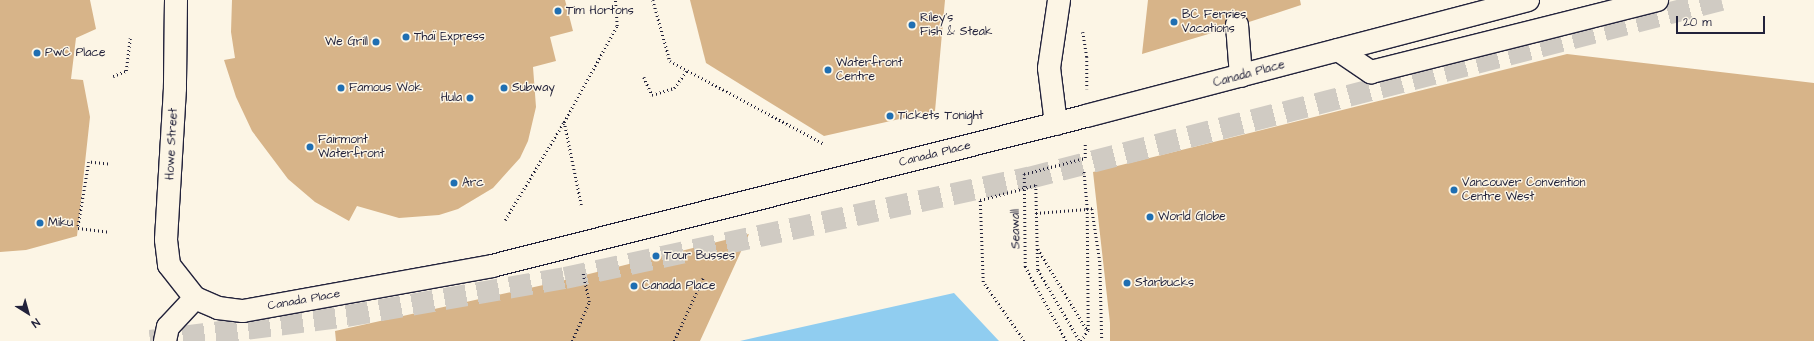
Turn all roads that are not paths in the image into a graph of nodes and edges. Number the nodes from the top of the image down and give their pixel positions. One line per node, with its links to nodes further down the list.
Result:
1 (176, 0): 9 (street, Howe Street)
2 (1059, 0): 8 (street)
3 (1528, 0): 6 (street, Canada Place)
4 (1657, 0): 6 (street)
5 (1237, 25): 7 (street)
6 (1338, 50): 7 (street, Canada Place)
7 (1241, 76): 8 (street, Canada Place)
8 (1056, 124): 9 (street, Canada Place)
9 (188, 291): 10 (street)
10 (165, 341)

